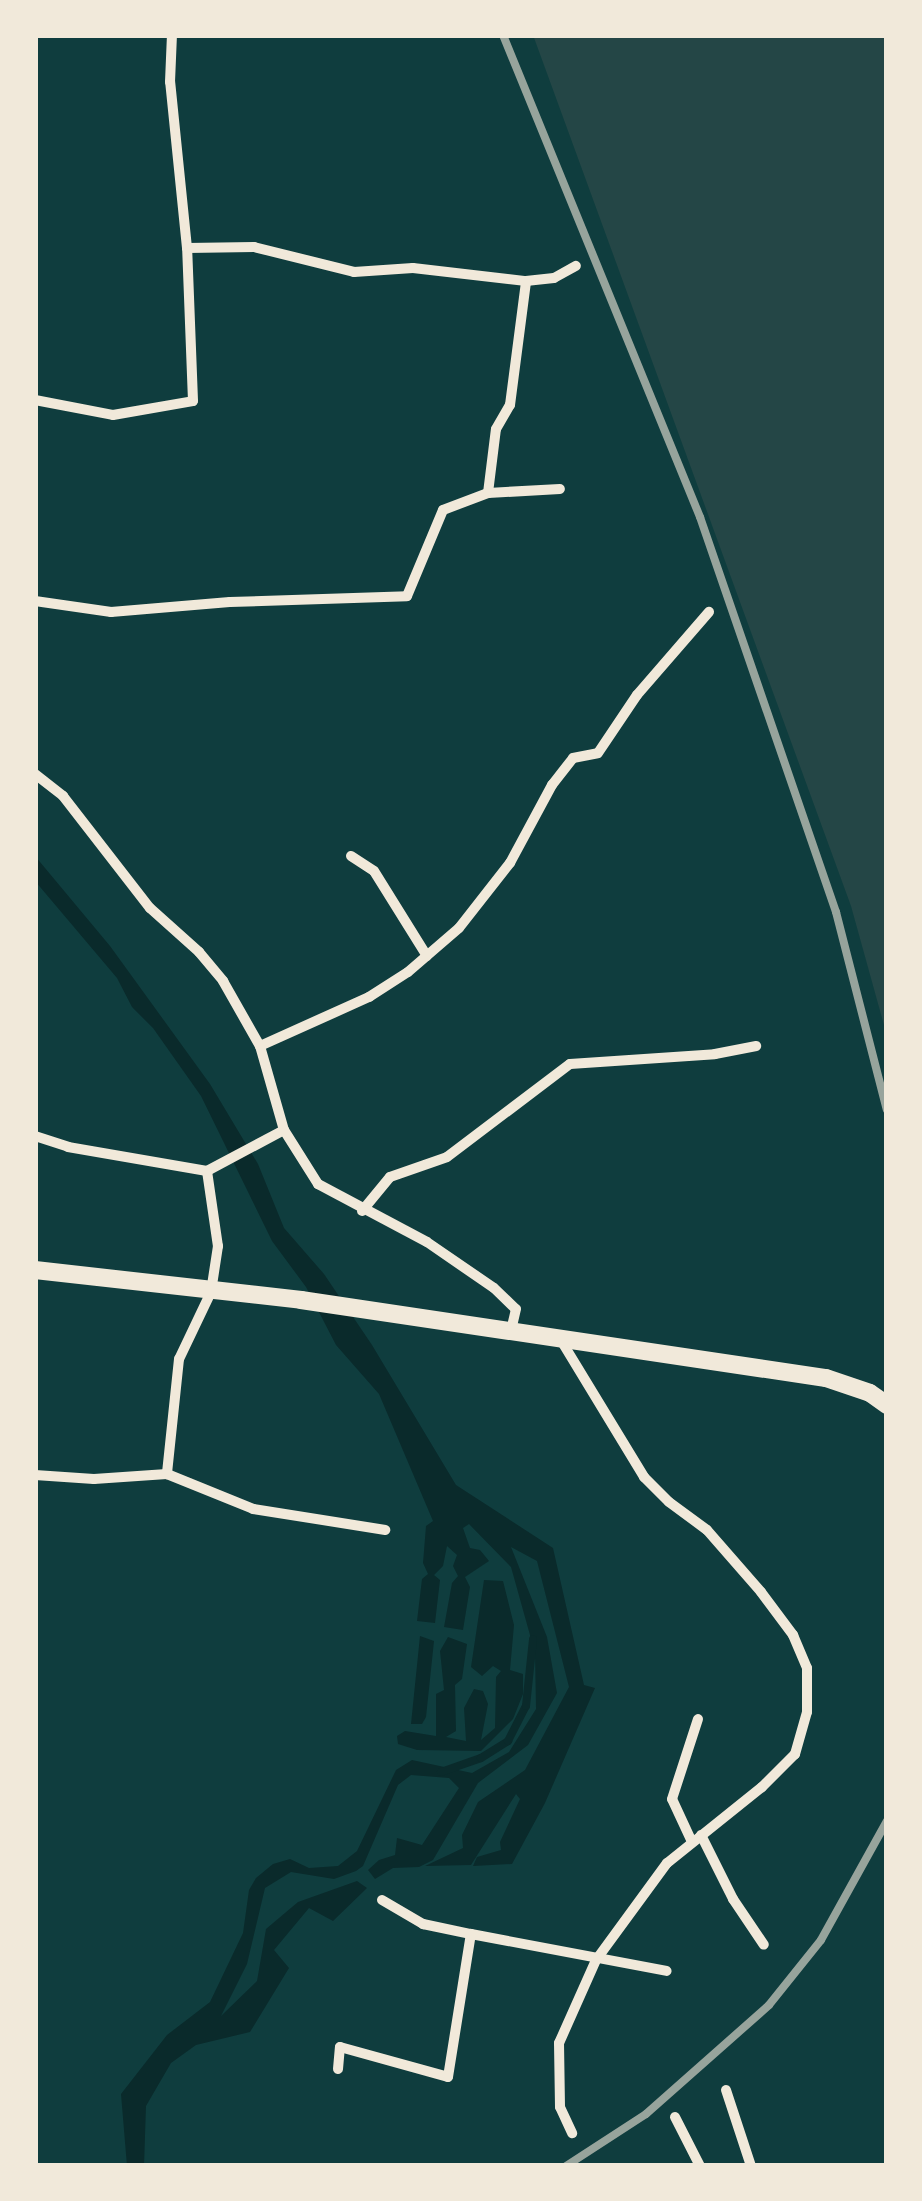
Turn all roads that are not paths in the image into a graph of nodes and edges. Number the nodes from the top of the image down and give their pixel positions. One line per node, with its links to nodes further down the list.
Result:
1 (172, 35): 2 (street)
2 (187, 248): 4 (street); 5 (street)
3 (576, 266): 4 (street)
4 (526, 281): 7 (street)
5 (35, 400)
6 (560, 489): 7 (street)
7 (488, 493): 8 (street)
8 (35, 601)
9 (709, 612): 12 (street)
10 (35, 774): 13 (street)
11 (351, 856): 12 (street)
12 (427, 956): 13 (street)
13 (260, 1046): 15 (street)
14 (756, 1046): 18 (street)
15 (284, 1130): 17 (street); 18 (street)
16 (35, 1136): 17 (street)
17 (207, 1171): 20 (street)
18 (362, 1210): 21 (street)
19 (35, 1270): 20 (main road)
20 (211, 1292): 21 (main road); 24 (street)
21 (512, 1331): 22 (main road)
22 (558, 1337): 23 (main road); 28 (street)
23 (887, 1404)
24 (167, 1474): 25 (street); 26 (street)
25 (35, 1475)
26 (385, 1530)
27 (698, 1719): 28 (street)
28 (696, 1838): 31 (street); 32 (street)
29 (382, 1900): 30 (street)
30 (470, 1934): 32 (street); 34 (street)
31 (764, 1945)
32 (596, 1960): 33 (street); 37 (street)
33 (666, 1972)
34 (338, 2068)
35 (726, 2090): 39 (street)
36 (674, 2117): 38 (street)
37 (572, 2133)
38 (700, 2166)
39 (751, 2166)

